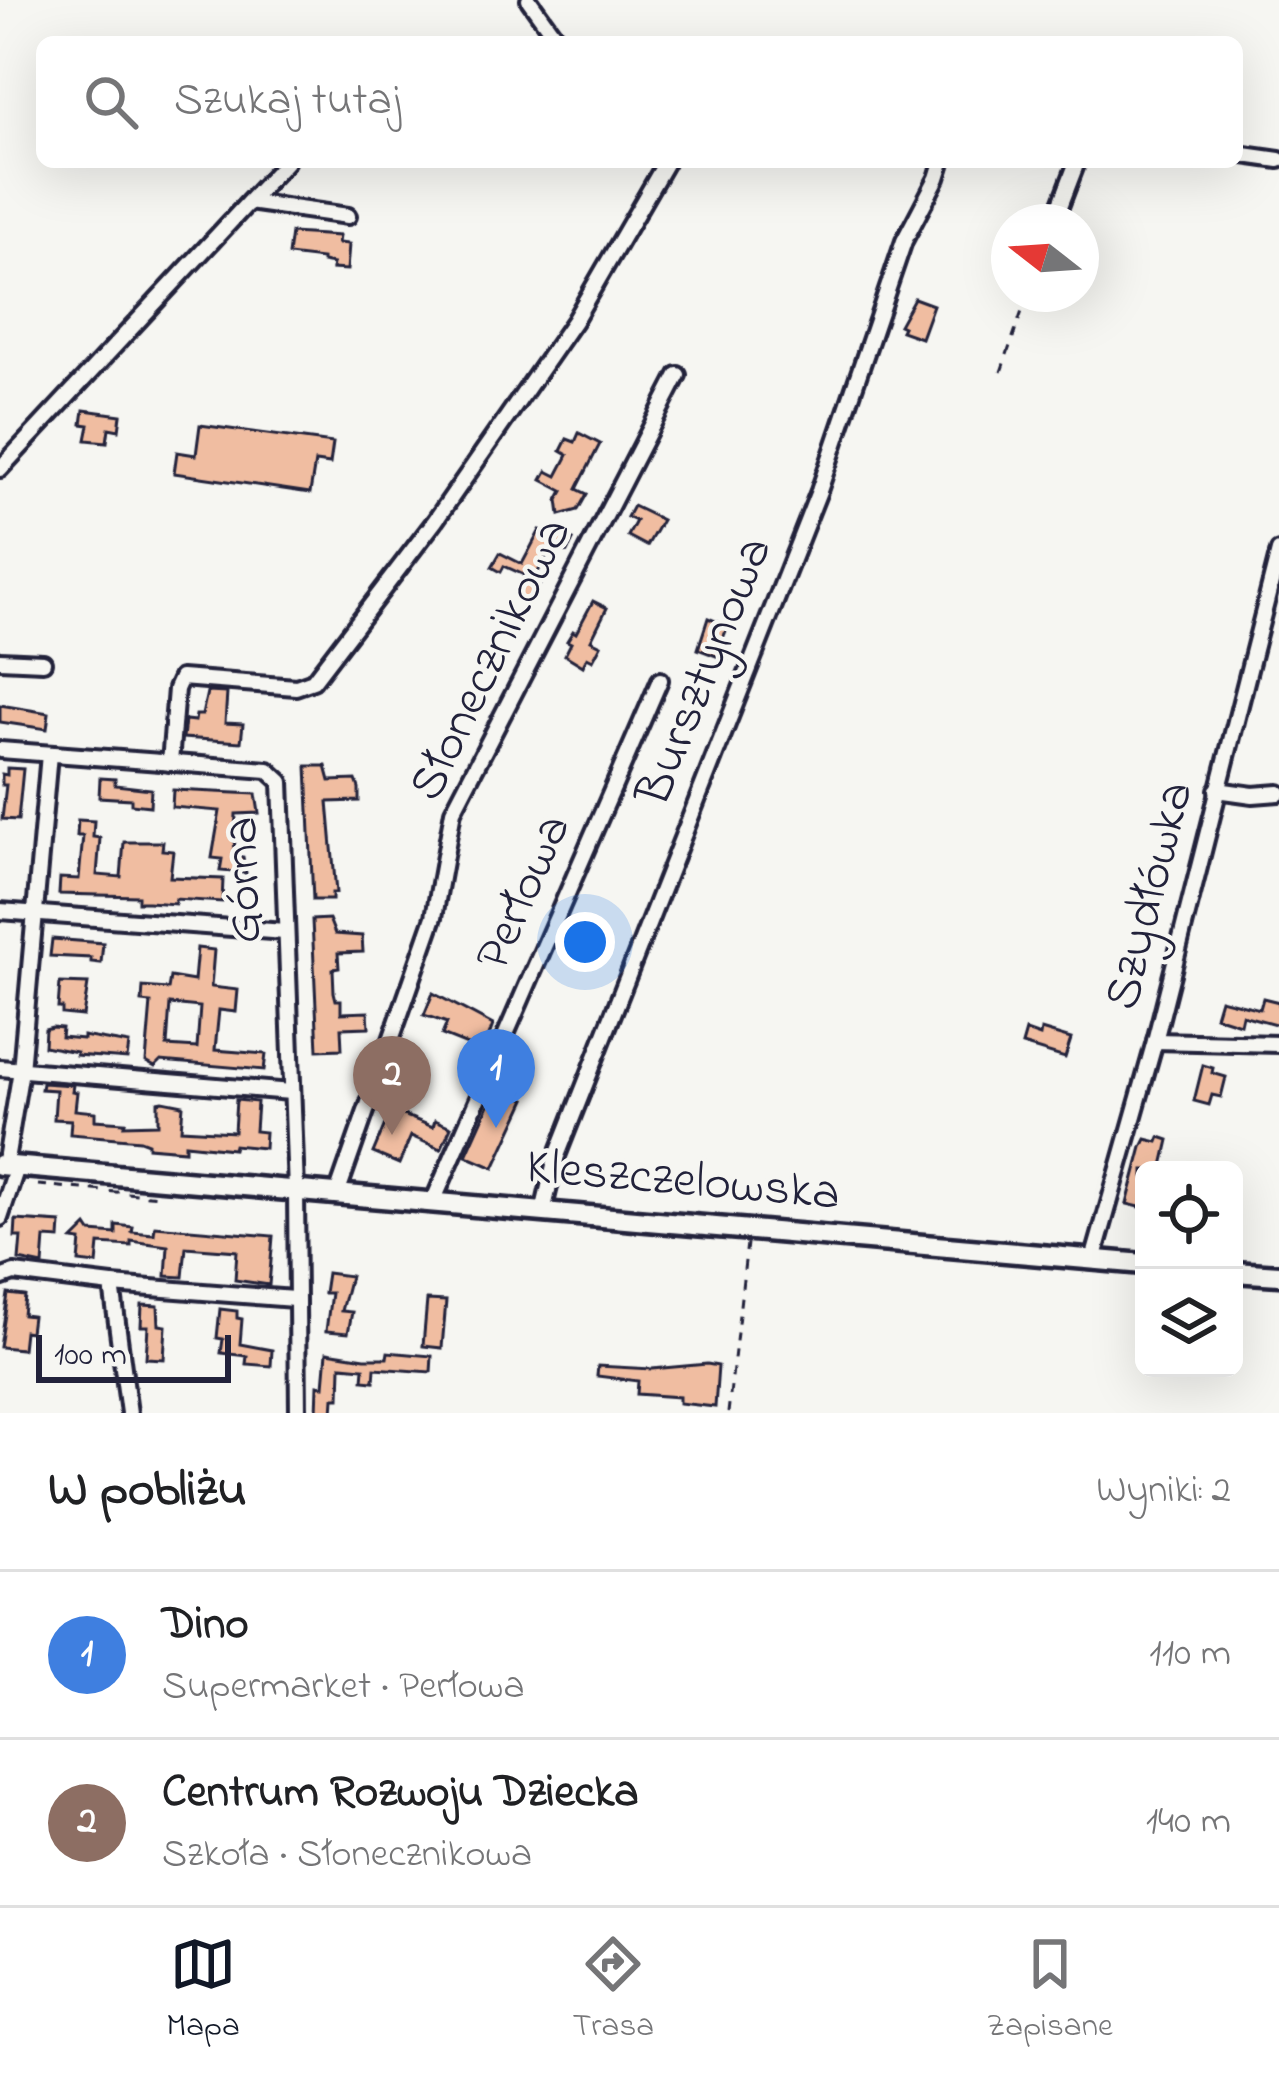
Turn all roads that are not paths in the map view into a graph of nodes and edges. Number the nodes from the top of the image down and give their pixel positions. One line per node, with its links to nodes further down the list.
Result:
1 (529, 0): 2 (street)
2 (555, 36)
3 (1243, 155): 4 (street)
4 (1279, 160)
5 (280, 168): 9 (street)
6 (663, 168): 20 (street)
7 (940, 168): 35 (street, Bursztynowa)
8 (1075, 168): 10 (street)
9 (249, 202): 11 (street); 13 (street)
10 (1061, 204)
11 (348, 216)
12 (677, 375): 33 (street, Słonecznikowa)
13 (0, 469)
14 (1279, 551): 21 (street, Szydłówka)
15 (0, 660): 16 (street)
16 (43, 662)
17 (660, 680): 34 (street, Perłowa)
18 (0, 750): 19 (street, Górna)
19 (49, 754): 20 (street, Górna); 24 (street)
20 (170, 763): 25 (street, Górna)
21 (1217, 790): 22 (street); 26 (street, Szydłówka)
22 (1279, 793)
23 (0, 911): 24 (street)
24 (35, 913): 25 (street); 29 (street)
25 (285, 932): 30 (street, Górna)
26 (1155, 1041): 27 (street); 37 (street, Szydłówka)
27 (1279, 1044)
28 (0, 1068): 29 (street)
29 (21, 1070): 30 (street); 31 (street)
30 (291, 1092): 32 (street, Górna)
31 (9, 1170): 32 (main road, Kleszczelowska); 36 (street)
32 (296, 1191): 33 (main road, Kleszczelowska); 43 (street, Górna)
33 (337, 1194): 34 (main road, Kleszczelowska)
34 (433, 1202): 35 (main road, Kleszczelowska)
35 (543, 1212): 37 (main road, Kleszczelowska)
36 (0, 1217)
37 (1093, 1260): 38 (main road, Kleszczelowska)
38 (1135, 1263)
39 (1243, 1273): 40 (main road)
40 (1279, 1275)
41 (0, 1278): 42 (street)
42 (112, 1286): 43 (street); 44 (street)
43 (294, 1299): 45 (street, Górna)
44 (129, 1413)
45 (298, 1413)

